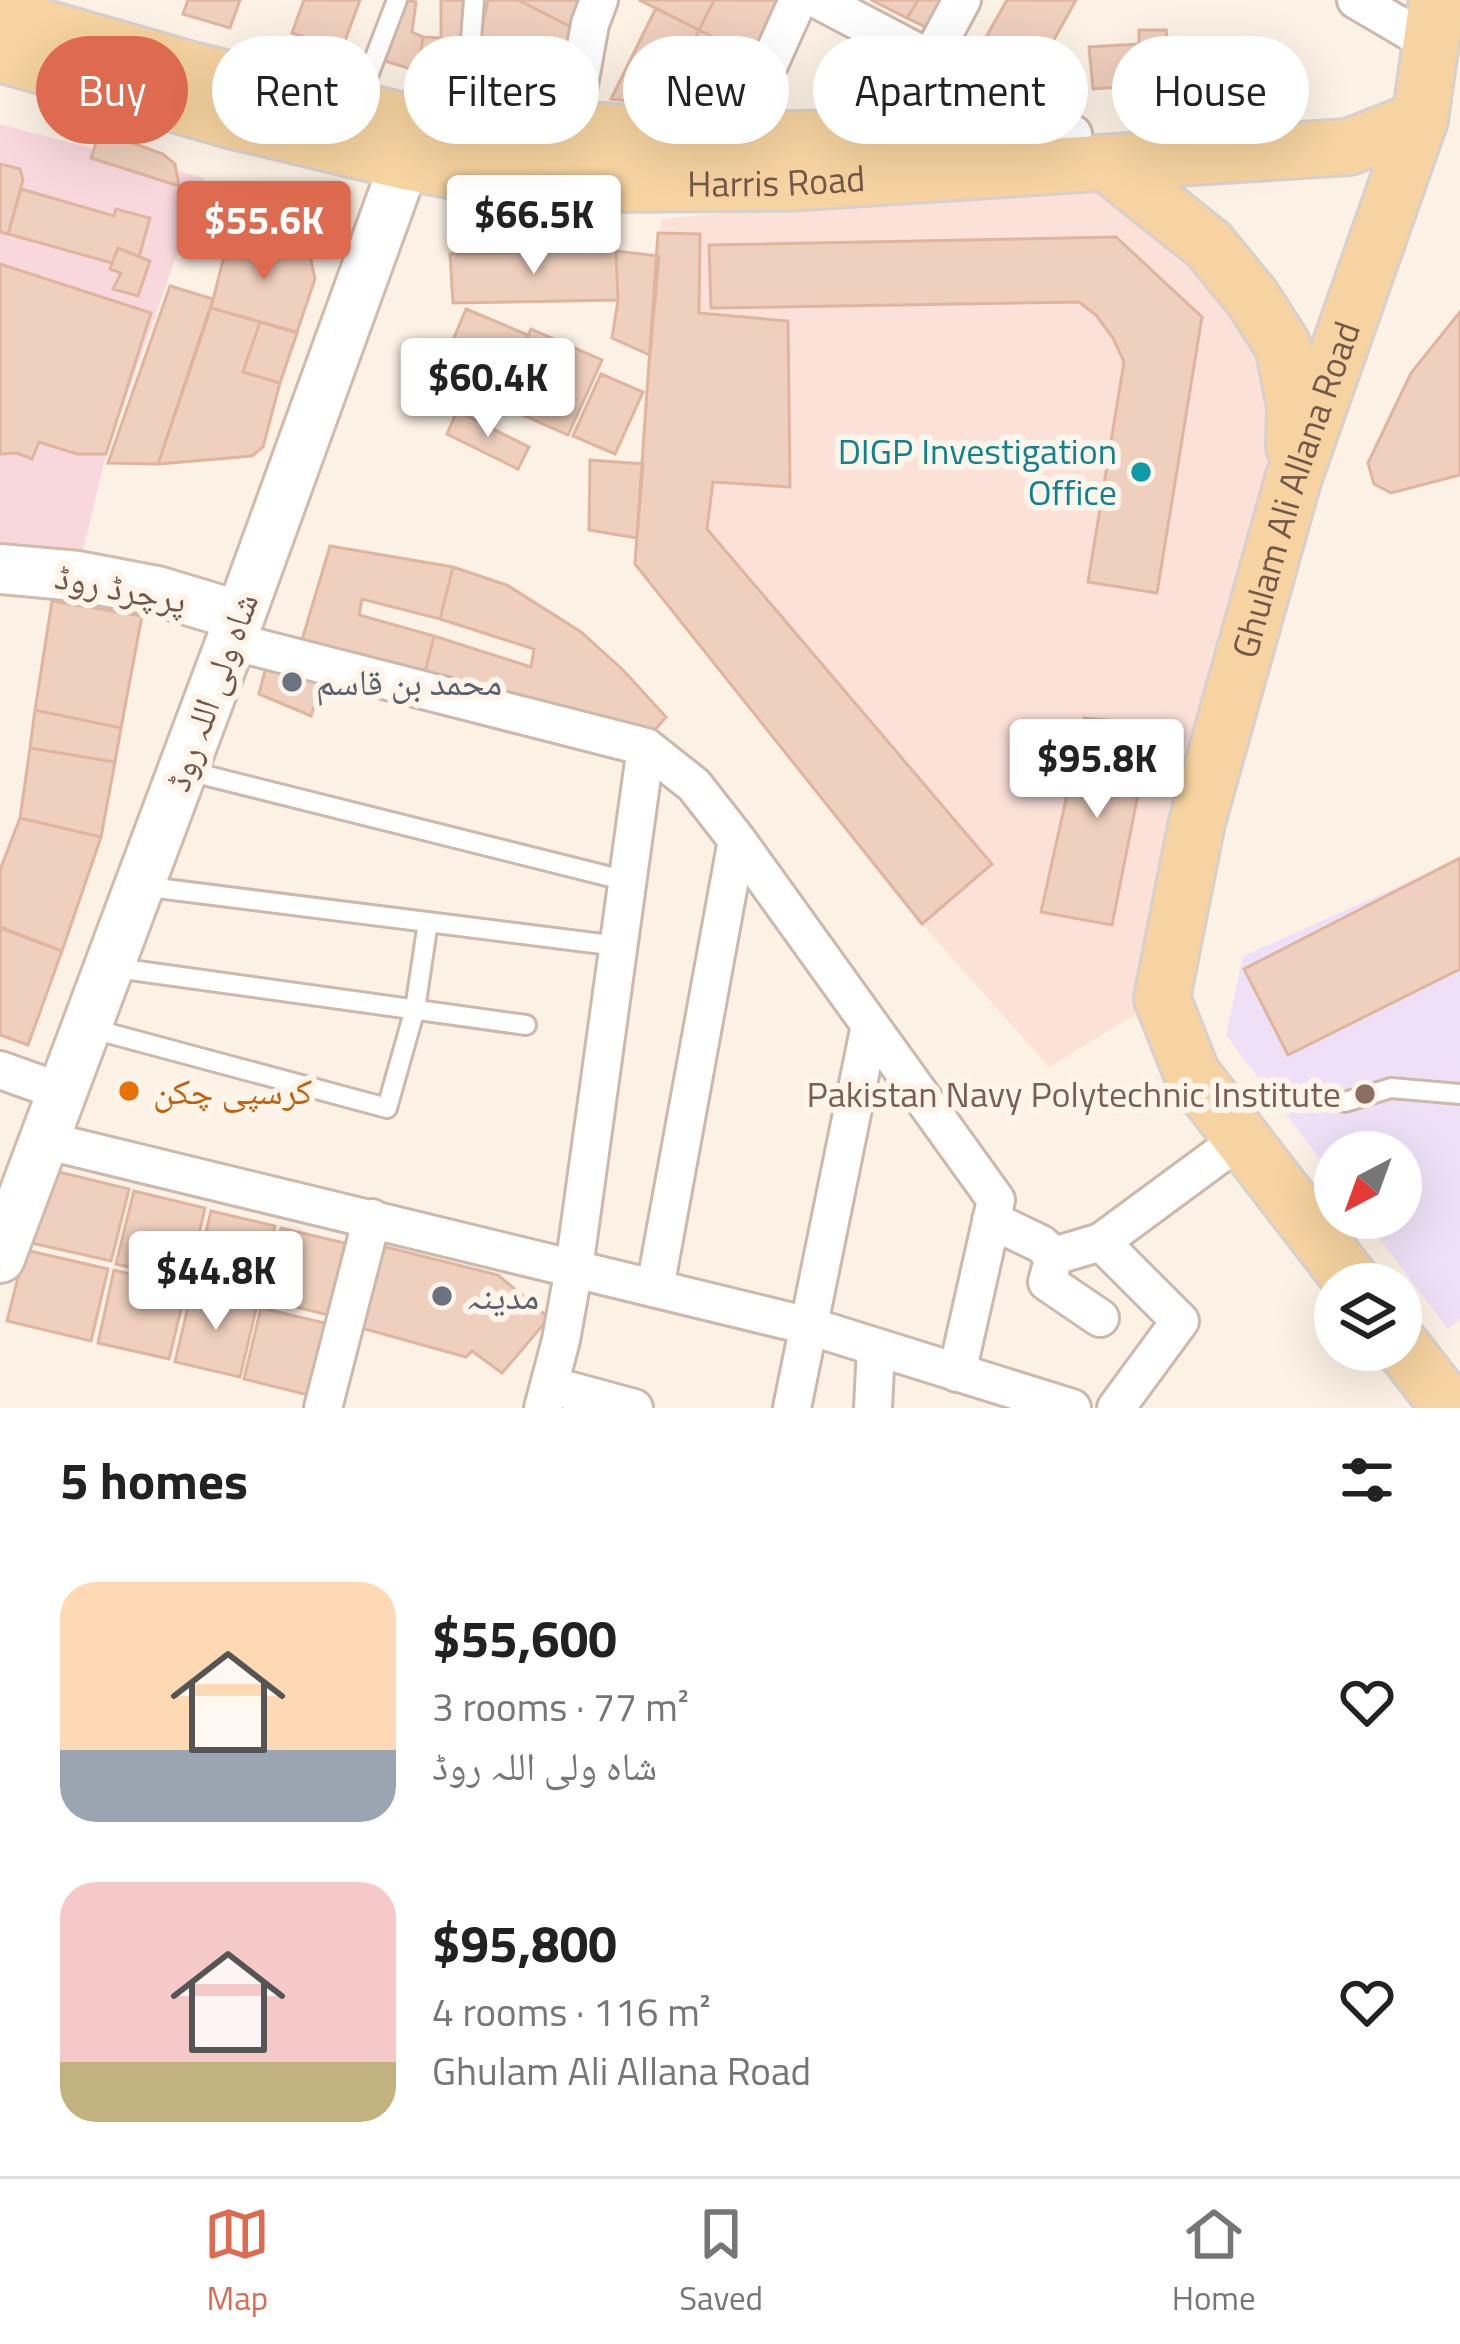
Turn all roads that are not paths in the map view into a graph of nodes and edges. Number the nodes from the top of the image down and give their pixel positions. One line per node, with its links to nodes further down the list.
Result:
1 (397, 0): 15 (lane)
2 (474, 0): 10 (lane)
3 (599, 0): 11 (street)
4 (798, 0): 12 (street)
5 (818, 0): 13 (street)
6 (962, 0): 14 (street)
7 (1356, 0): 9 (street)
8 (0, 15): 17 (main road, Harris Road)
9 (1434, 22): 18 (main road, Ghulam Ali Allana Road)
10 (471, 36)
11 (588, 36)
12 (782, 36)
13 (886, 36)
14 (942, 36)
15 (380, 44)
16 (0, 54): 20 (main road, Harris Road)
17 (212, 75)
18 (1440, 111): 24 (main road, Harris Road); 25 (main road, Ghulam Ali Allana Road)
19 (789, 141): 24 (main road, Harris Road)
20 (404, 142)
21 (410, 144): 27 (street, شاہ ولی اللہ روڈ)
22 (412, 144): 24 (main road, Harris Road)
23 (1082, 144): 24 (street)
24 (1089, 148): 25 (main road)
25 (1293, 480): 45 (main road, Ghulam Ali Allana Road)
26 (0, 568): 27 (street, پرچرڈ روڈ)
27 (235, 629): 28 (street); 29 (street, شاہ ولی اللہ روڈ)
28 (646, 747): 30 (street); 31 (street)
29 (183, 770): 31 (lane); 32 (street, شاہ ولی اللہ روڈ)
30 (737, 839): 38 (street); 53 (street)
31 (627, 881): 34 (street)
32 (140, 886): 33 (lane); 35 (street, شاہ ولی اللہ روڈ)
33 (428, 922): 34 (lane); 36 (lane)
34 (618, 946): 52 (street)
35 (109, 967): 36 (lane); 39 (street, شاہ ولی اللہ روڈ)
36 (415, 1010): 37 (lane); 39 (lane)
37 (526, 1025)
38 (870, 1025): 47 (street); 55 (street)
39 (87, 1027): 41 (street, شاہ ولی اللہ روڈ)
40 (0, 1070): 41 (street)
41 (62, 1093): 44 (street, شاہ ولی اللہ روڈ)
42 (1460, 1094): 43 (lane)
43 (1345, 1102)
44 (44, 1140): 46 (street); 50 (street, شاہ ولی اللہ روڈ)
45 (1225, 1152): 48 (street); 51 (main road, Ghulam Ali Allana Road)
46 (372, 1218): 52 (street); 60 (street)
47 (991, 1220): 49 (street); 58 (street)
48 (1107, 1239): 49 (street); 65 (street)
49 (1054, 1256): 54 (street)
50 (0, 1258)
51 (1333, 1263)
52 (574, 1268): 53 (street); 59 (street)
53 (656, 1288): 55 (street)
54 (1100, 1318)
55 (809, 1326): 56 (street); 62 (street)
56 (876, 1347): 58 (street); 63 (street)
57 (1421, 1371): 66 (main road)
58 (967, 1386): 64 (street)
59 (546, 1397): 61 (street)
60 (323, 1408)
61 (634, 1408)
62 (793, 1408)
63 (873, 1408)
64 (1070, 1408)
65 (1116, 1408)
66 (1450, 1408)

